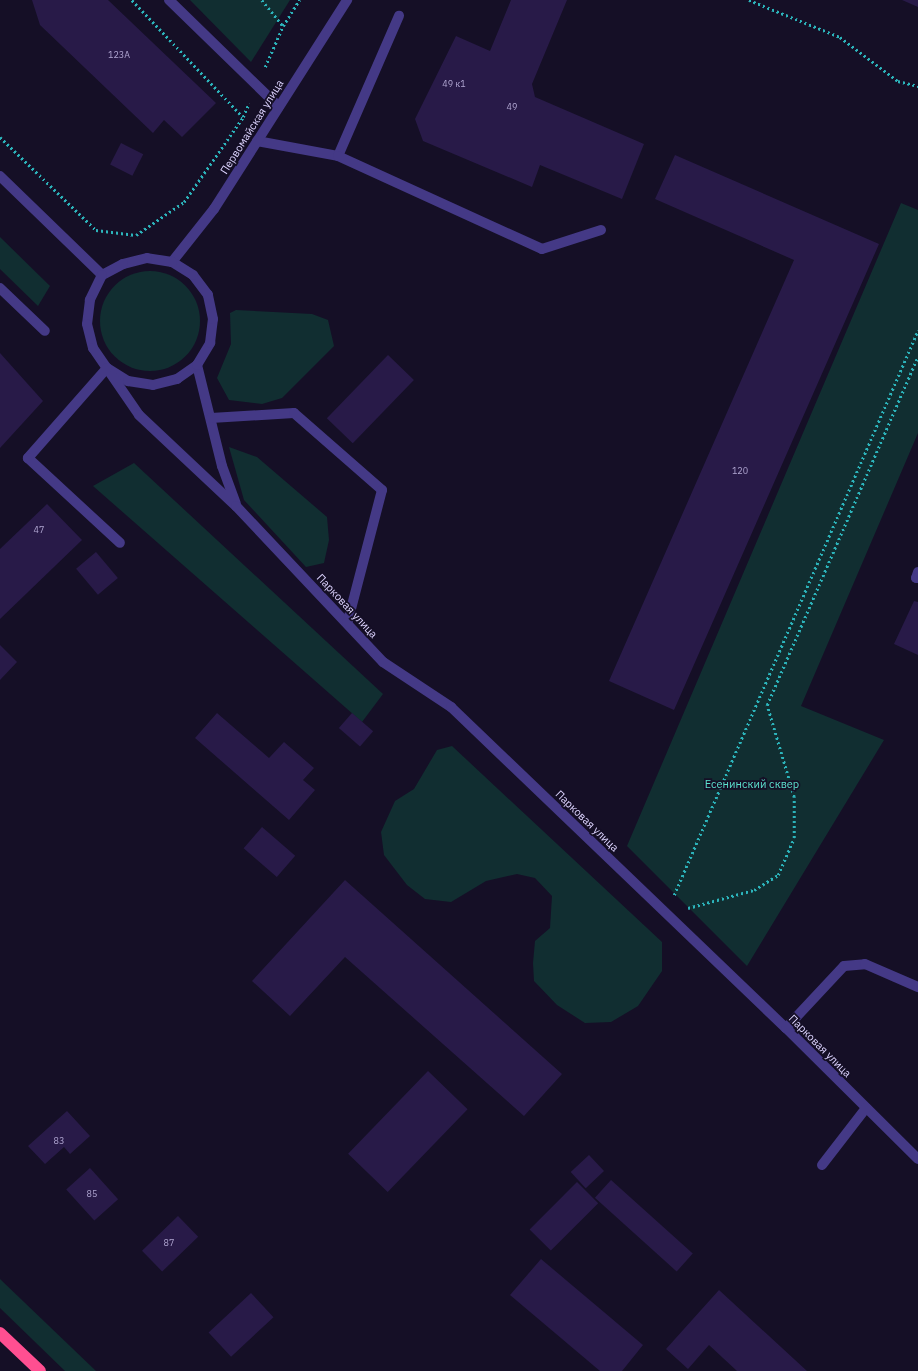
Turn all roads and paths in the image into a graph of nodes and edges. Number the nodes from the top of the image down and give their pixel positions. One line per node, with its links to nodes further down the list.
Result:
1 (169, 0): 8 (street)
2 (262, 0): 3 (path)
3 (299, 0)
4 (347, 0): 8 (street, Первомайская улица)
5 (749, 0): 7 (path)
6 (399, 16): 12 (street)
7 (918, 86)
8 (279, 107): 11 (street, Первомайская улица)
9 (242, 117): 10 (path)
10 (0, 137)
11 (257, 141): 12 (street); 15 (street, Первомайская улица)
12 (338, 156): 14 (street)
13 (0, 176): 16 (street)
14 (601, 230)
15 (172, 262): 16 (street); 21 (street)
16 (102, 275): 22 (street)
17 (0, 288): 19 (street)
18 (918, 330): 29 (path)
19 (45, 331)
20 (918, 356): 29 (path)
21 (197, 364): 22 (street); 23 (street, Парковая улица)
22 (107, 368): 24 (street, Парковая улица); 25 (street)
23 (211, 418): 24 (street, Парковая улица); 28 (street)
24 (236, 506): 28 (street, Парковая улица)
25 (120, 543)
26 (918, 572): 27 (street)
27 (918, 578)
28 (348, 624): 29 (street, Парковая улица)
29 (666, 913): 31 (street, Парковая улица)
30 (918, 987): 31 (street)
31 (786, 1028): 32 (street, Парковая улица)
32 (866, 1108): 33 (street, Парковая улица); 34 (street)
33 (918, 1159)
34 (822, 1166)
35 (0, 1333): 36 (highway)
36 (40, 1371)

